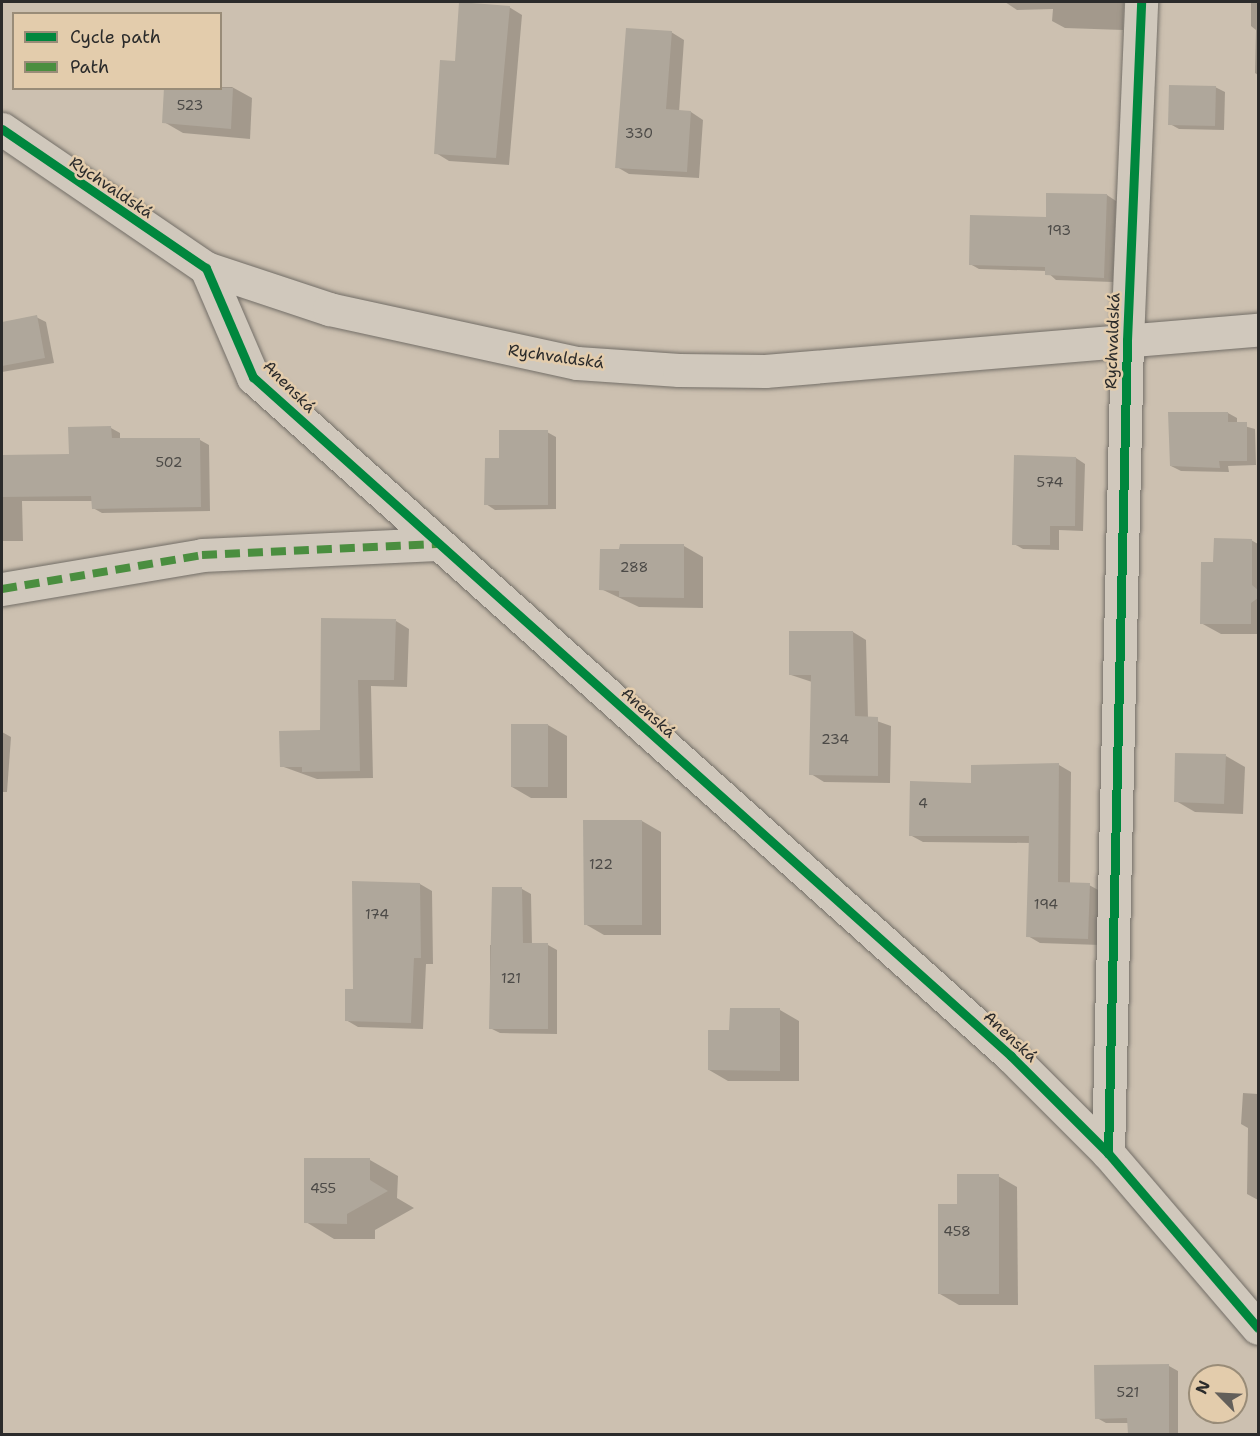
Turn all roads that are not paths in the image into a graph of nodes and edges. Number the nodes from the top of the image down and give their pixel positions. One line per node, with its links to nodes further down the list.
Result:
1 (1141, 2): 5 (street, Rychvaldská)
2 (2, 129): 3 (street, Rychvaldská)
3 (206, 268): 5 (street, Rychvaldská); 6 (street, Anenská)
4 (1258, 330): 5 (street, Rychvaldská)
5 (1127, 340): 8 (street, Rychvaldská)
6 (437, 544): 7 (street); 8 (street, Anenská)
7 (2, 589)
8 (1108, 1153): 9 (street, Anenská)
9 (1258, 1328)

